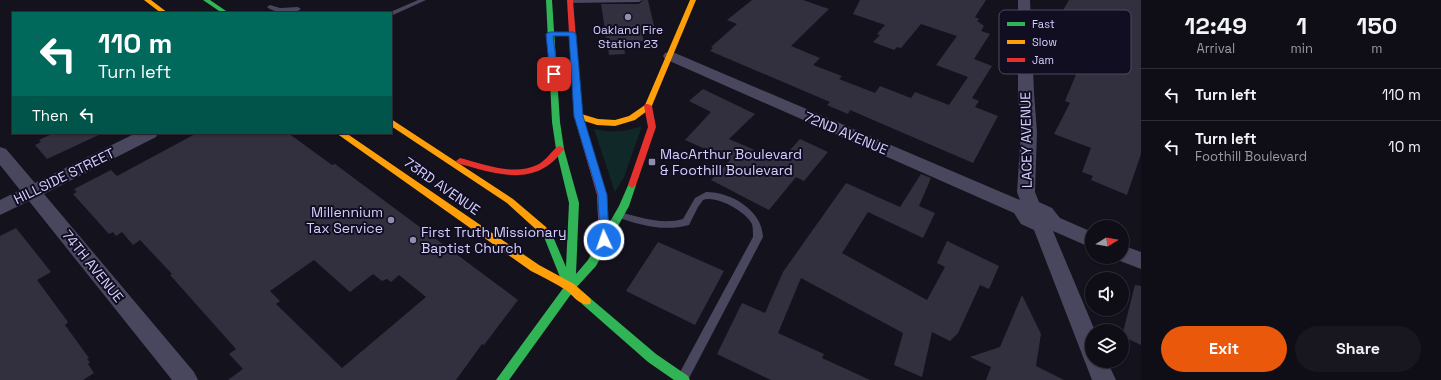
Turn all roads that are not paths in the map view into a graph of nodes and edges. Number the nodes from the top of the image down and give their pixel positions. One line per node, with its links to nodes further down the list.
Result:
1 (146, 0): 12 (main road)
2 (206, 0): 13 (main road)
3 (421, 0): 14 (lane)
4 (549, 0): 15 (main road)
5 (570, 0): 6 (lane); 16 (main road)
6 (639, 0)
7 (693, 0): 17 (main road)
8 (1024, 0): 11 (street, LACEY AVENUE)
9 (270, 8): 10 (lane)
10 (298, 9)
11 (1024, 10)
12 (164, 12)
13 (224, 12)
14 (392, 14)
15 (550, 34): 16 (lane); 24 (main road)
16 (573, 34): 20 (main road)
17 (670, 56): 19 (main road); 29 (street, 72ND AVENUE)
18 (1026, 74): 29 (street, LACEY AVENUE)
19 (648, 106): 20 (main road); 30 (main road)
20 (578, 116): 33 (main road)
21 (392, 123): 26 (main road, 73RD AVENUE)
22 (148, 134): 27 (street, HILLSIDE STREET)
23 (341, 134): 36 (main road, 73RD AVENUE)
24 (560, 149): 26 (main road); 36 (main road)
25 (0, 153): 27 (street, 74TH AVENUE)
26 (444, 157): 36 (main road, 73RD AVENUE)
27 (32, 192): 28 (street, HILLSIDE STREET); 40 (street, 74TH AVENUE)
28 (0, 208)
29 (1027, 208): 31 (street)
30 (619, 215): 33 (main road); 39 (lane)
31 (1046, 224): 32 (street); 37 (street)
32 (1085, 238)
33 (604, 240): 36 (main road)
34 (1129, 256): 35 (street)
35 (1141, 261)
36 (570, 287): 39 (main road, 73RD AVENUE); 41 (main road)
37 (1085, 333)
38 (1099, 368): 42 (street)
39 (684, 379)
40 (186, 380)
41 (502, 380)
42 (1104, 380)

